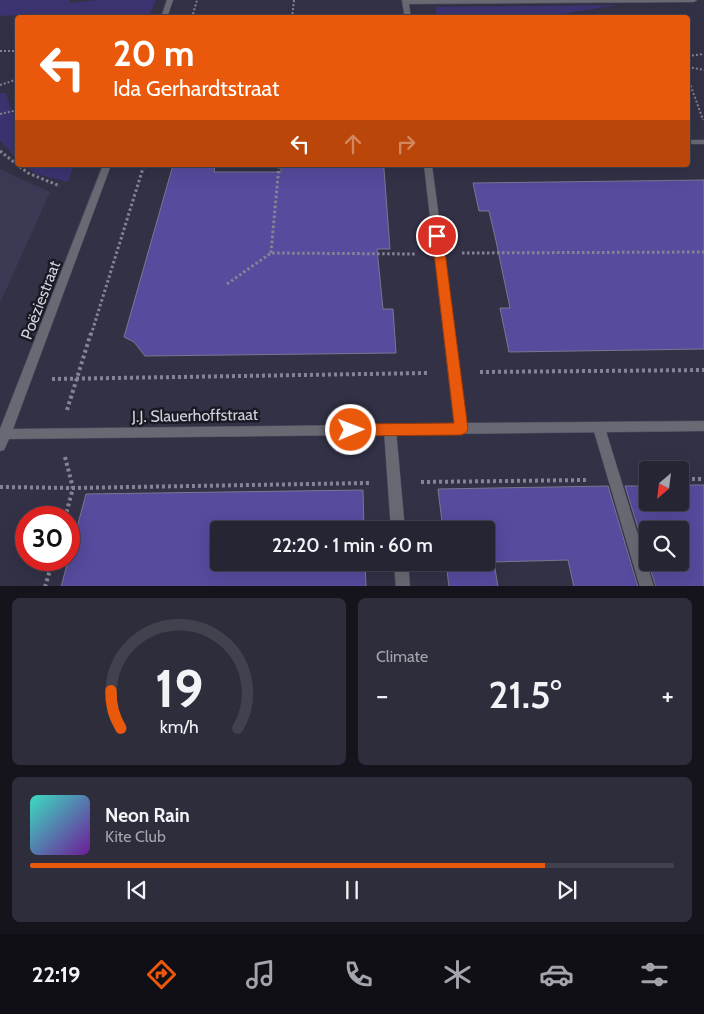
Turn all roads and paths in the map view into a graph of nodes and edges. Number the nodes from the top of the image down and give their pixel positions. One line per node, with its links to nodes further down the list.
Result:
1 (170, 0): 6 (street)
2 (198, 0): 7 (path)
3 (294, 0): 8 (path)
4 (694, 0): 5 (street)
5 (406, 1): 9 (street)
6 (165, 15)
7 (193, 15)
8 (292, 15)
9 (408, 15)
10 (0, 51): 11 (path)
11 (15, 52)
12 (704, 54): 13 (path)
13 (690, 56)
14 (690, 67): 15 (path)
15 (704, 70)
16 (15, 80): 18 (path)
17 (690, 83): 21 (path)
18 (0, 85)
19 (15, 111): 20 (path)
20 (0, 114)
21 (704, 126)
22 (690, 142): 23 (street)
23 (704, 142)
24 (0, 152): 25 (path)
25 (15, 164)
26 (18, 167): 31 (path)
27 (107, 167): 36 (street, Poëziestraat)
28 (143, 167): 35 (path)
29 (279, 167): 32 (path)
30 (428, 167): 34 (street)
31 (60, 186)
32 (271, 254)
33 (704, 370): 34 (path)
34 (454, 373): 35 (path); 39 (street)
35 (77, 378): 36 (path); 41 (path)
36 (25, 380): 42 (street, Poëziestraat)
37 (704, 426): 38 (street, J.J. Slauerhoffstraat)
38 (599, 428): 39 (street, J.J. Slauerhoffstraat); 46 (street)
39 (461, 429): 40 (street, J.J. Slauerhoffstraat)
40 (390, 430): 41 (street, J.J. Slauerhoffstraat); 47 (street)
41 (59, 434): 42 (street, J.J. Slauerhoffstraat); 49 (path)
42 (1, 438)
43 (639, 479): 46 (path)
44 (689, 479): 45 (path)
45 (704, 479)
46 (615, 480): 47 (path); 56 (street)
47 (394, 483): 49 (path); 51 (street)
48 (0, 487): 49 (path)
49 (73, 488): 50 (path)
50 (68, 506)
51 (397, 521)
52 (50, 571): 54 (path)
53 (402, 571): 55 (street)
54 (45, 586)
55 (403, 586)
56 (647, 586)

